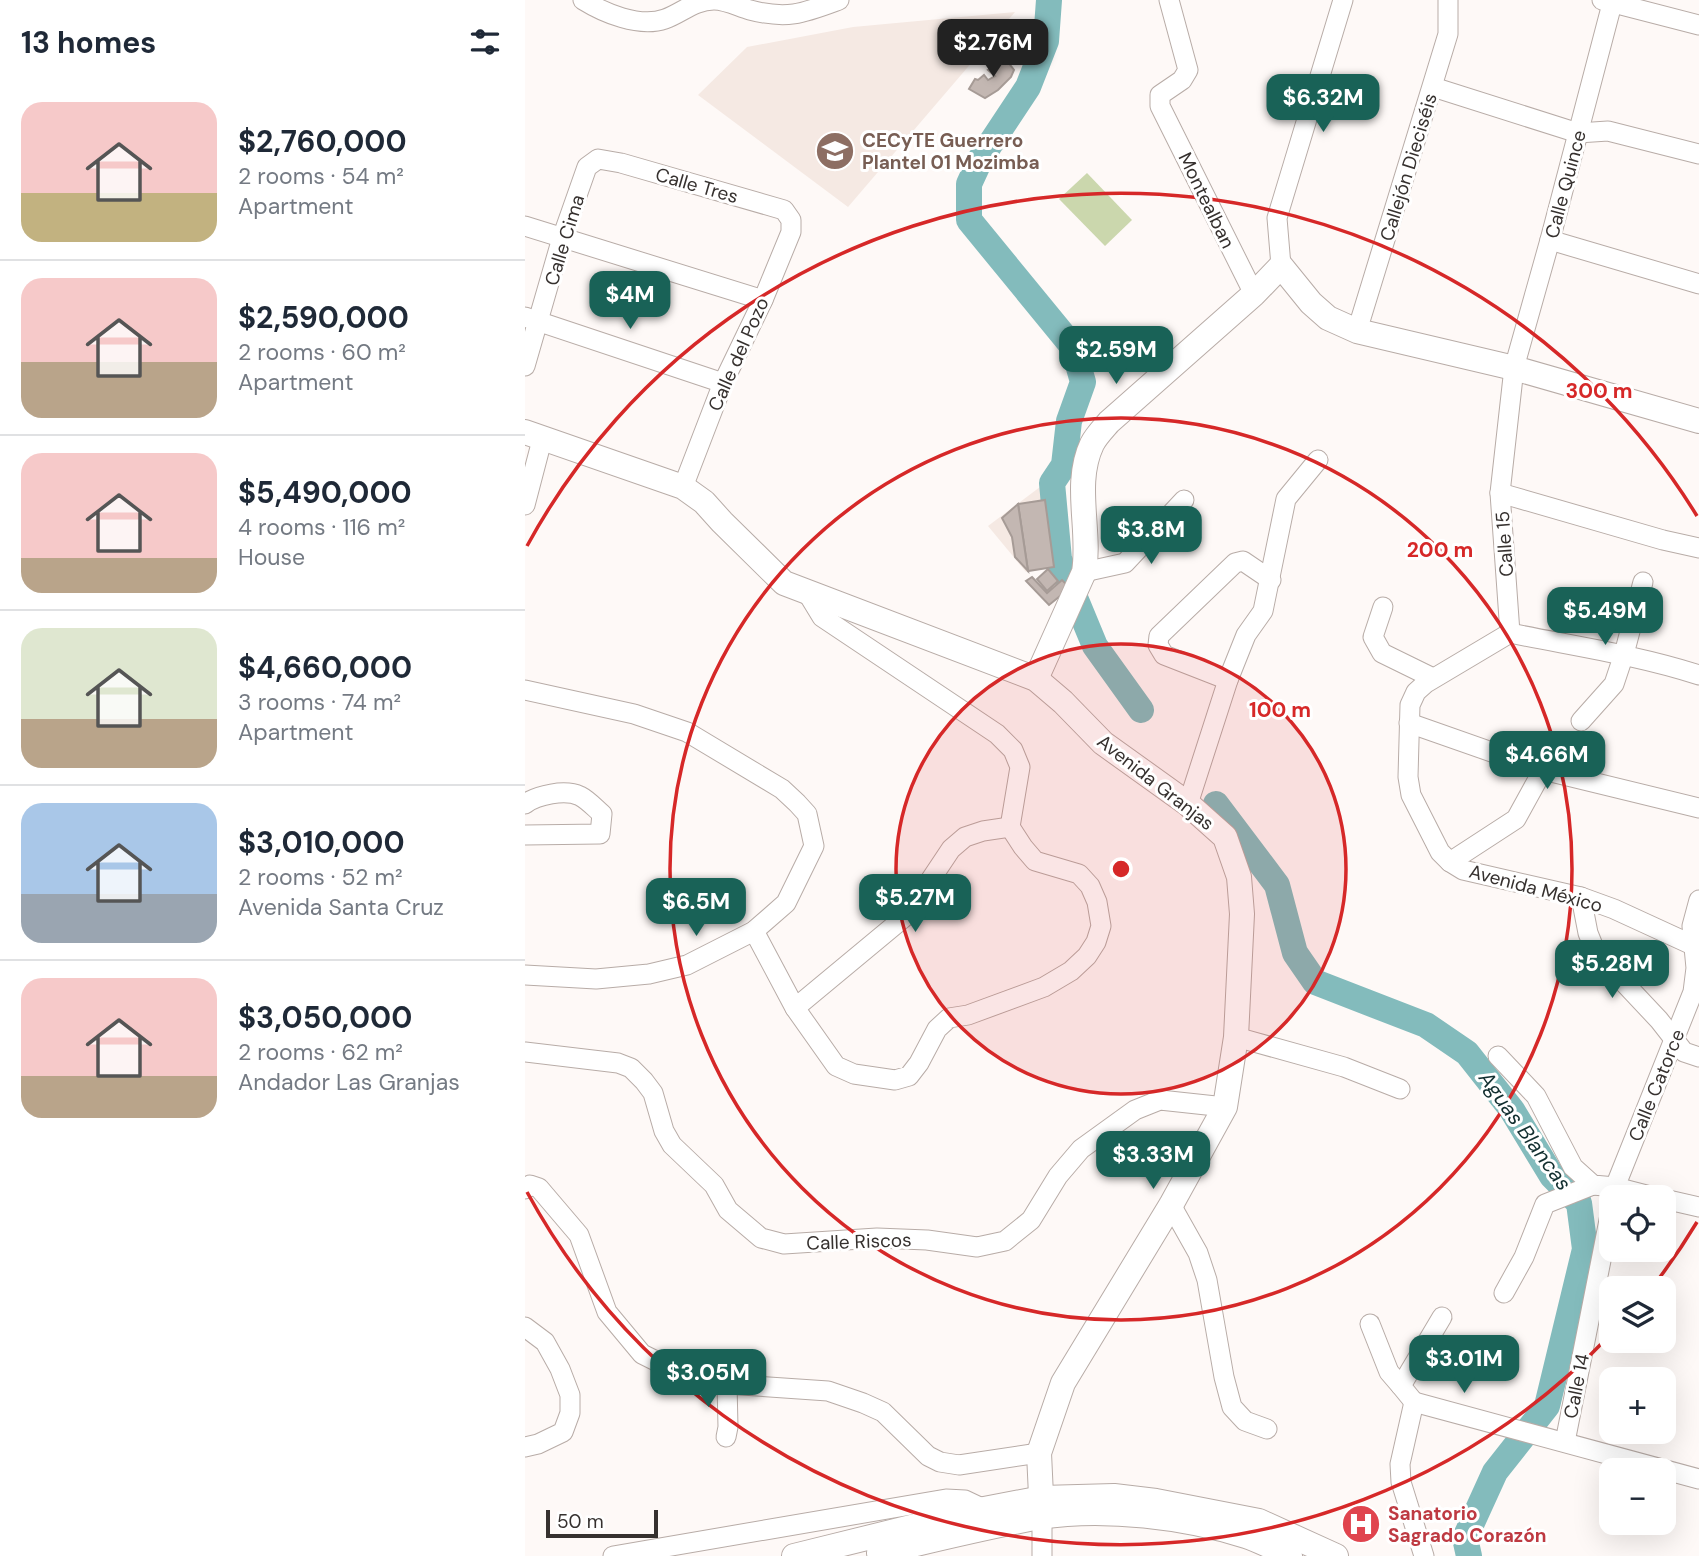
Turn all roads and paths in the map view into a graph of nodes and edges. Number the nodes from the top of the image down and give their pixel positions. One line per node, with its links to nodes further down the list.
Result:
1 (583, 0): 7 (street)
2 (839, 0): 7 (street)
3 (1169, 0): 19 (street, Montealban)
4 (1343, 0): 17 (street)
5 (1448, 0): 9 (street, Callejón Dieciséis)
6 (1609, 1): 8 (street); 10 (street, Calle Quince)
7 (605, 6)
8 (1699, 25)
9 (1433, 87): 10 (street); 22 (street, Callejón Dieciséis)
10 (1578, 133): 11 (street); 16 (street, Calle Quince)
11 (1699, 154)
12 (598, 159): 13 (street, Calle Tres); 15 (street, Calle Cima)
13 (791, 219): 20 (street, Calle del Pozo)
14 (525, 226): 15 (street)
15 (562, 238): 20 (street); 21 (street, Calle Cima)
16 (1550, 240): 18 (street); 24 (street, Calle Quince)
17 (1281, 266): 19 (main road); 22 (main road)
18 (1699, 284)
19 (1254, 294): 34 (main road)
20 (763, 300): 25 (street, Calle del Pozo)
21 (532, 319): 23 (street, Calle Cima); 25 (street)
22 (1357, 331): 24 (main road)
23 (525, 366)
24 (1514, 368): 26 (main road); 30 (street, Calle 15)
25 (723, 383): 29 (street, Calle del Pozo)
26 (1699, 421)
27 (534, 436): 29 (main road, Avenida Granjas); 32 (street)
28 (1318, 460): 35 (street)
29 (683, 487): 37 (main road, Avenida Granjas)
30 (1500, 493): 33 (street); 39 (street, Calle 15)
31 (1184, 500): 34 (street)
32 (525, 505)
33 (1699, 548)
34 (1083, 572): 43 (main road)
35 (1271, 580): 44 (street); 44 (street)
36 (1643, 582): 40 (street)
37 (807, 594): 43 (main road, Avenida Granjas); 52 (street)
38 (1383, 607): 42 (street)
39 (1510, 633): 40 (street); 42 (street)
40 (1624, 654): 41 (street); 46 (street)
41 (1699, 675)
42 (1433, 678): 47 (street)
43 (1036, 679): 50 (main road, Avenida Granjas)
44 (1228, 680): 50 (street)
45 (525, 690): 57 (street)
46 (1581, 721)
47 (1409, 723): 48 (street); 54 (street)
48 (1543, 770): 51 (street); 54 (street)
49 (525, 804): 53 (street)
50 (1188, 804): 61 (main road, Avenida Granjas)
51 (1699, 808)
52 (1010, 827): 60 (street); 60 (street)
53 (525, 835)
54 (1450, 862): 55 (street, Avenida México)
55 (1581, 897): 58 (street, Avenida México); 62 (street)
56 (1699, 900): 58 (street, Calle Catorce)
57 (754, 931): 59 (street); 60 (street)
58 (1696, 947): 62 (street, Calle Catorce)
59 (525, 975)
60 (795, 1008)
61 (1236, 1038): 66 (street); 67 (main road, Avenida Granjas)
62 (1675, 1040): 65 (street); 69 (street, Calle Catorce)
63 (525, 1052): 67 (street, Calle Riscos)
64 (1498, 1056): 68 (street)
65 (1699, 1057)
66 (1400, 1089)
67 (1225, 1107): 73 (main road, Avenida Granjas)
68 (1593, 1185): 70 (street); 76 (street)
69 (1617, 1185)
70 (1599, 1188)
71 (525, 1189): 80 (street)
72 (1676, 1202): 74 (street)
73 (1171, 1205): 83 (street); 87 (main road, Avenida Granjas)
74 (1699, 1207)
75 (1600, 1262): 85 (street, Calle 14)
76 (1504, 1293)
77 (1442, 1317): 81 (street)
78 (1370, 1324): 81 (street)
79 (525, 1327): 86 (street)
80 (727, 1384): 84 (street); 87 (street)
81 (1401, 1386): 82 (street)
82 (1414, 1402): 85 (street); 97 (street)
83 (1267, 1429)
84 (726, 1437)
85 (1565, 1442): 88 (street)
86 (525, 1447)
87 (1039, 1453): 89 (main road, Avenida Granjas)
88 (1699, 1479)
89 (1042, 1507): 90 (main road); 93 (main road); 94 (street); 95 (main road); 96 (main road)
90 (984, 1509): 91 (street); 92 (main road)
91 (613, 1556)
92 (794, 1556)
93 (864, 1556)
94 (1042, 1556)
95 (1290, 1556)
96 (1336, 1556)
97 (1424, 1556)

